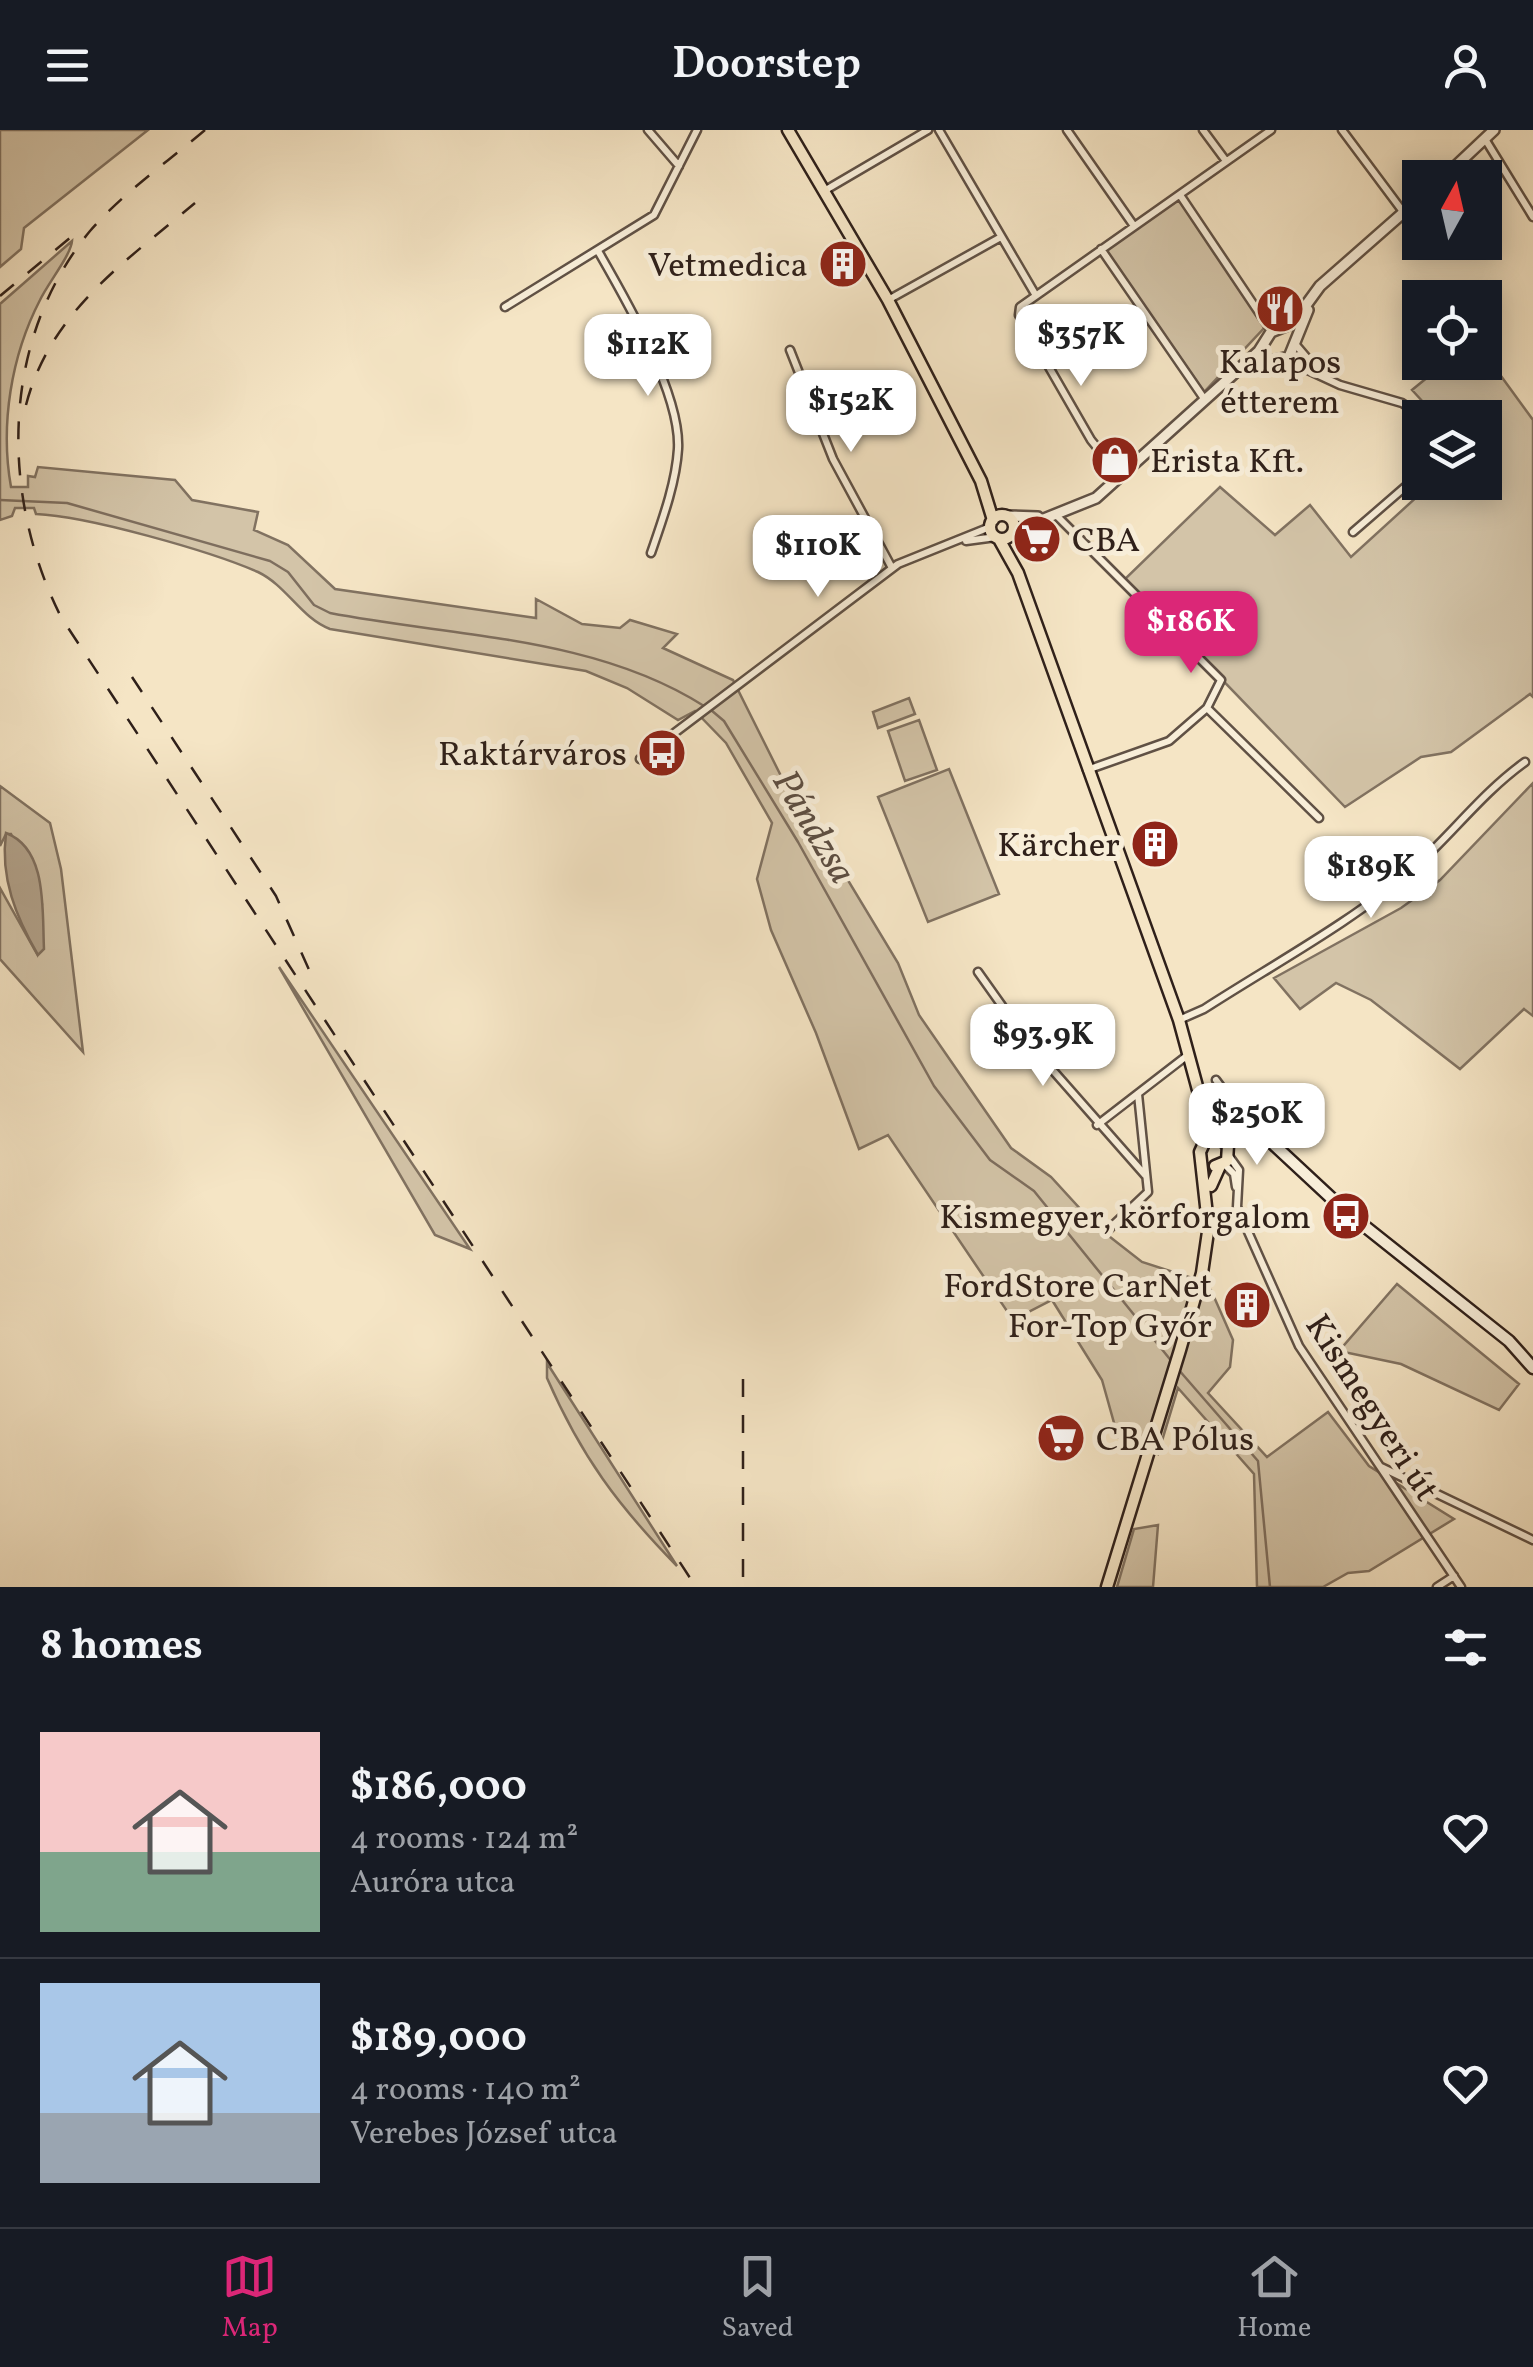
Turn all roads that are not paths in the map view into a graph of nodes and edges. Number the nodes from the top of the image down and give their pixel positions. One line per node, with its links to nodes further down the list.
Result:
1 (648, 130): 13 (street)
2 (697, 130): 13 (street)
3 (788, 130): 14 (main road)
4 (928, 130): 14 (street)
5 (939, 130): 20 (street)
6 (1067, 130): 19 (street)
7 (1203, 130): 12 (street)
8 (1270, 130): 12 (street)
9 (1342, 130): 16 (street)
10 (1489, 133): 11 (street); 18 (street)
11 (1461, 160)
12 (1226, 161): 15 (street)
13 (679, 166): 22 (street)
14 (824, 191): 25 (main road)
15 (1180, 195): 19 (street); 27 (street)
16 (1402, 209)
17 (1402, 214): 23 (street)
18 (1533, 217)
19 (1134, 226): 21 (street)
20 (1001, 237): 24 (street); 25 (street)
21 (1101, 249): 24 (street); 33 (street)
22 (598, 251): 26 (street); 41 (street)
23 (1318, 290): 27 (street); 28 (street)
24 (1035, 294): 35 (street)
25 (888, 300): 38 (main road)
26 (505, 307)
27 (1272, 333): 28 (street); 30 (street); 31 (street)
28 (1296, 343): 30 (street); 32 (street)
29 (790, 350): 42 (street)
30 (1280, 359): 31 (street); 32 (street)
31 (1232, 373): 33 (street)
32 (1327, 379): 34 (street)
33 (1205, 400): 35 (street)
34 (1402, 403)
35 (1122, 478): 37 (street)
36 (1402, 490): 40 (street)
37 (1056, 514): 38 (street); 39 (street); 44 (street)
38 (998, 526): 39 (main road); 39 (main road); 42 (street); 43 (main road)
39 (1013, 532): 43 (main road)
40 (1353, 532)
41 (651, 553)
42 (892, 568): 45 (street)
43 (1018, 572): 47 (main road)
44 (1207, 708): 47 (street); 48 (street)
45 (640, 758)
46 (1525, 762): 50 (street)
47 (1088, 770): 50 (main road)
48 (1319, 818)
49 (978, 972): 55 (street)
50 (1180, 1020): 51 (main road)
51 (1189, 1054): 53 (street); 54 (main road)
52 (1216, 1080): 56 (street)
53 (1138, 1094): 55 (street); 61 (street)
54 (1201, 1096): 57 (main road); 58 (main road)
55 (1097, 1125): 61 (street)
56 (1256, 1134): 57 (main road); 59 (main road); 64 (main road)
57 (1220, 1138): 58 (main road); 59 (main road)
58 (1204, 1143): 60 (main road)
59 (1225, 1159): 60 (main road); 62 (main road); 65 (street, Kismegyeri út)
60 (1204, 1162): 62 (main road)
61 (1144, 1175): 63 (street)
62 (1208, 1224): 68 (main road)
63 (1108, 1229)
64 (1533, 1368)
65 (1379, 1466): 66 (street); 67 (street, Kismegyeri út)
66 (1533, 1540)
67 (1454, 1576): 69 (street); 70 (street, Kismegyeri út)
68 (1107, 1587)
69 (1437, 1587)
70 (1461, 1587)

